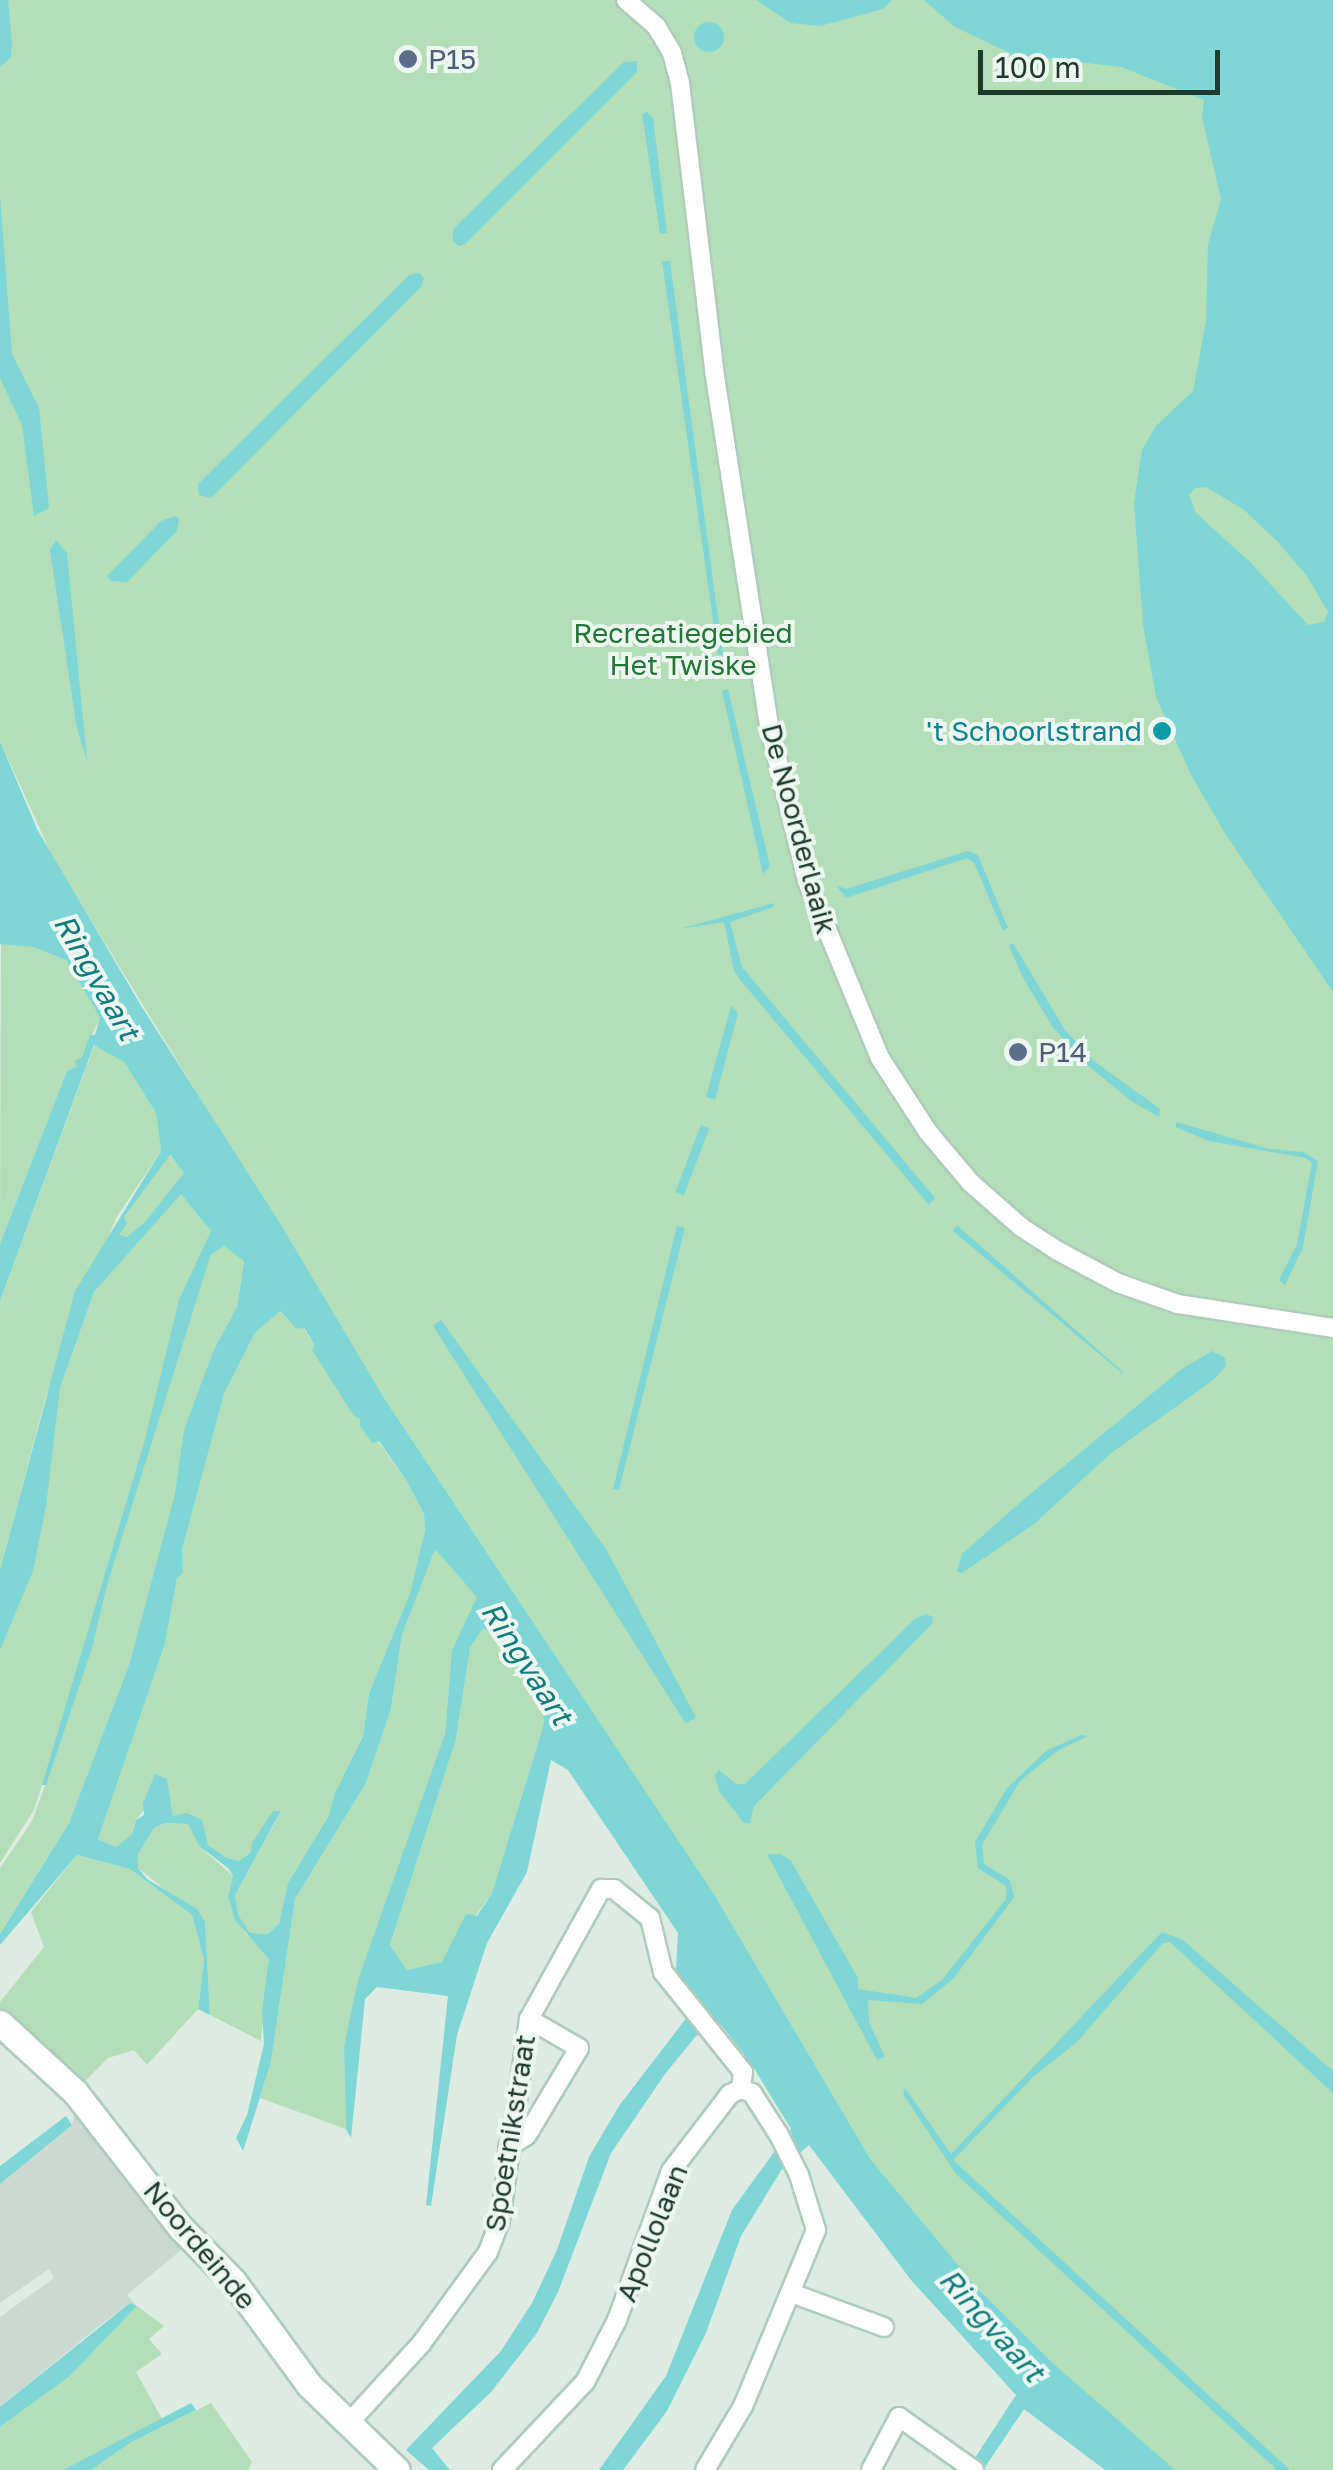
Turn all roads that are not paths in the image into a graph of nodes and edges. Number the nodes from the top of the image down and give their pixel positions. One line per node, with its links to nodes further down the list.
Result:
1 (626, 0): 2 (street, De Noorderlaaik)
2 (1333, 1328)
3 (528, 2019): 5 (street, Spoetnikstraat); 6 (street, Spoetnikstraat); 6 (street)
4 (0, 2023): 9 (street, Noordeinde)
5 (741, 2089): 7 (street); 12 (street, Apollolaan)
6 (508, 2147): 9 (street, Spoetnikstraat)
7 (791, 2293): 8 (street); 13 (street)
8 (884, 2327)
9 (347, 2425): 11 (street, Noordeinde)
10 (967, 2465): 14 (street)
11 (397, 2470)
12 (502, 2470)
13 (705, 2470)
14 (871, 2470)

